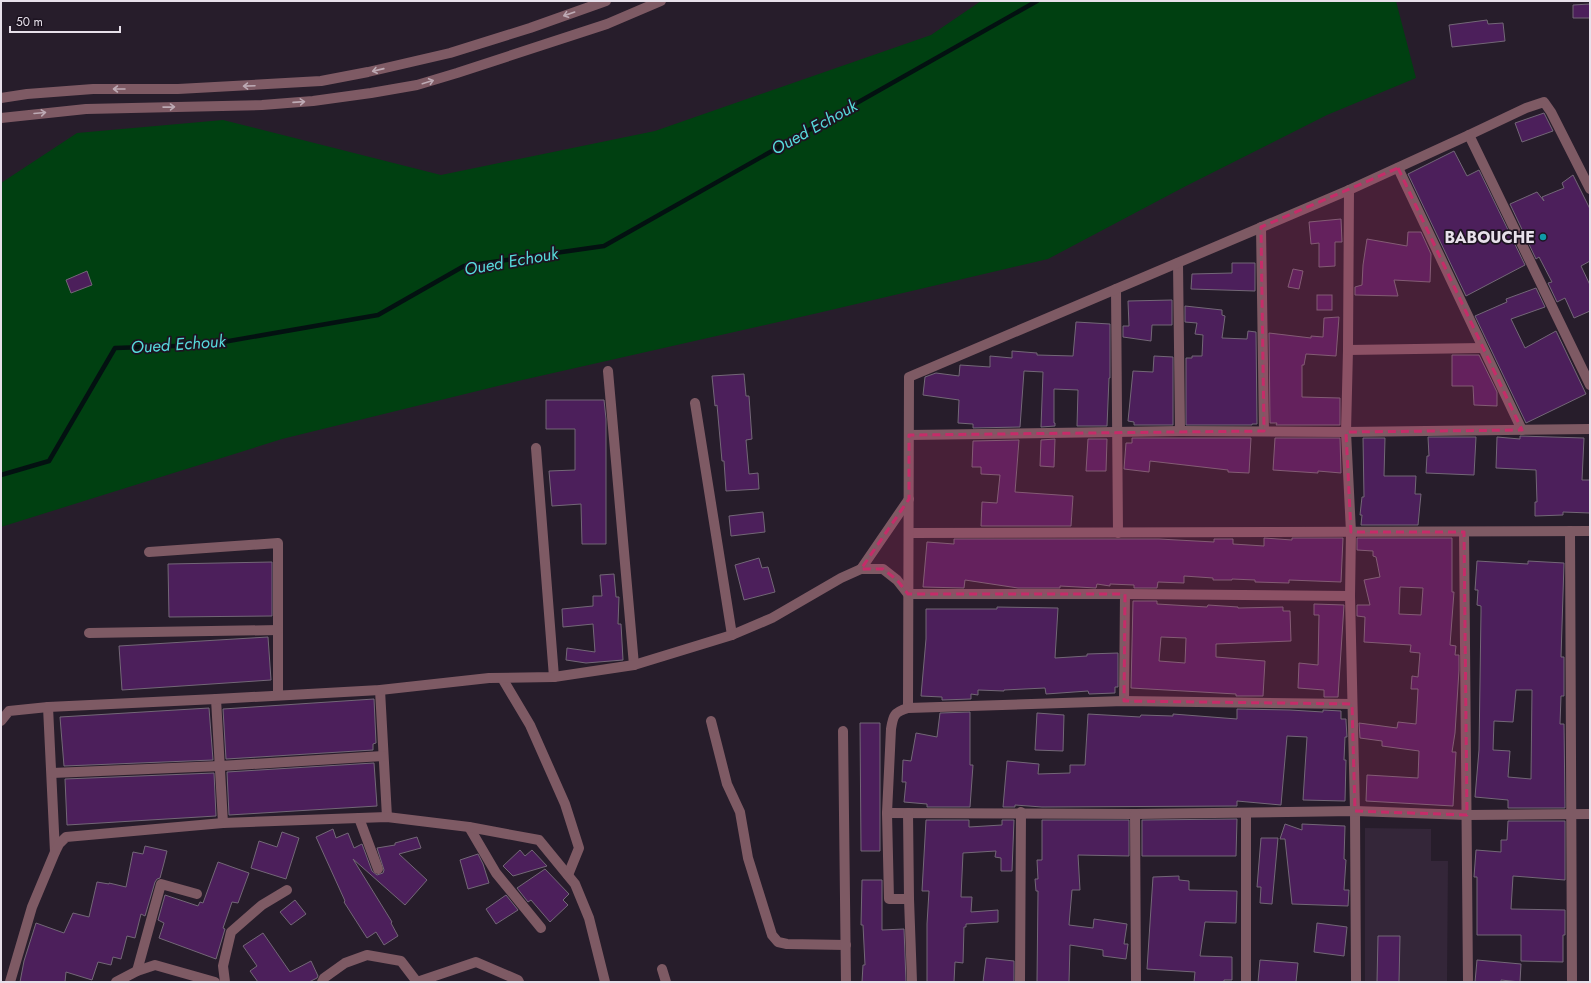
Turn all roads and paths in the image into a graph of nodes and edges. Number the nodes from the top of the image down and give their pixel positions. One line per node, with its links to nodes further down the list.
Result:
1 (606, 1): 3 (street, one-way to 3)
2 (662, 1): 4 (street, one-way to 2)
3 (1, 98)
4 (1, 118)
5 (1469, 135): 6 (street); 7 (street); 15 (street)
6 (1398, 168): 8 (street); 12 (street)
7 (1590, 189)
8 (1348, 190): 9 (street); 13 (street)
9 (1261, 227): 10 (street); 21 (street)
10 (1178, 263): 11 (street); 19 (street)
11 (1116, 289): 20 (street); 23 (street)
12 (1482, 348): 13 (street); 18 (street)
13 (1348, 350): 22 (street)
14 (608, 371): 40 (street)
15 (1590, 385)
16 (695, 403): 39 (street)
17 (1590, 429): 18 (street)
18 (1522, 430): 22 (street)
19 (1180, 431): 20 (street); 21 (street)
20 (1117, 432): 23 (street); 31 (street)
21 (1264, 432): 22 (street)
22 (1346, 432): 28 (street)
23 (909, 435): 25 (street)
24 (536, 448): 41 (street)
25 (909, 499): 30 (street); 33 (street)
26 (1570, 531): 27 (street); 29 (street); 64 (street)
27 (1590, 531)
28 (1351, 532): 29 (street); 31 (street); 36 (street)
29 (1464, 532): 63 (street)
30 (909, 533): 31 (street); 34 (street)
31 (1118, 533)
32 (149, 552): 37 (street)
33 (860, 569): 34 (street); 39 (street)
34 (908, 594): 35 (street); 49 (street)
35 (1125, 594): 36 (street); 46 (street)
36 (1350, 596): 47 (street)
37 (278, 630): 38 (street); 44 (street)
38 (89, 634)
39 (732, 635): 40 (street)
40 (634, 664): 41 (street)
41 (554, 677): 42 (street)
42 (502, 678): 43 (street); 71 (street)
43 (380, 690): 44 (street); 53 (street)
44 (278, 695): 45 (street)
45 (216, 699): 48 (street); 54 (street)
46 (1124, 701): 47 (street); 49 (street)
47 (1352, 704): 56 (street)
48 (48, 707): 50 (street); 55 (street)
49 (908, 708): 59 (street)
50 (1, 721)
51 (711, 721): 76 (street)
52 (843, 731): 76 (street)
53 (383, 756): 54 (street); 65 (street)
54 (220, 766): 55 (street); 67 (street)
55 (52, 773): 69 (street)
56 (1355, 811): 58 (street); 63 (street); 93 (street)
57 (1021, 812): 60 (street); 61 (street); 90 (street)
58 (1246, 812): 61 (street); 92 (street)
59 (887, 813): 60 (street); 74 (street)
60 (908, 813): 74 (street)
61 (1135, 814): 91 (street)
62 (1590, 814): 64 (street)
63 (1467, 815): 64 (street); 94 (street)
64 (1570, 815): 95 (street)
65 (387, 817): 66 (street); 68 (street)
66 (359, 818): 67 (street); 70 (street)
67 (223, 823): 69 (street)
68 (469, 827): 71 (street); 75 (street)
69 (55, 852): 80 (street)
70 (378, 869)
71 (568, 875): 86 (street)
72 (287, 890): 82 (street)
73 (197, 894): 78 (street)
74 (909, 899): 89 (street)
75 (541, 928)
76 (846, 945): 88 (street)
77 (662, 969): 87 (street)
78 (137, 971): 79 (street); 81 (street)
79 (212, 981)
80 (10, 982)
81 (116, 982)
82 (225, 982)
83 (322, 982): 84 (street)
84 (417, 982): 85 (street)
85 (519, 982)
86 (606, 982)
87 (666, 982)
88 (846, 982)
89 (912, 982)
90 (1020, 982)
91 (1136, 982)
92 (1246, 982)
93 (1356, 982)
94 (1468, 982)
95 (1572, 982)

